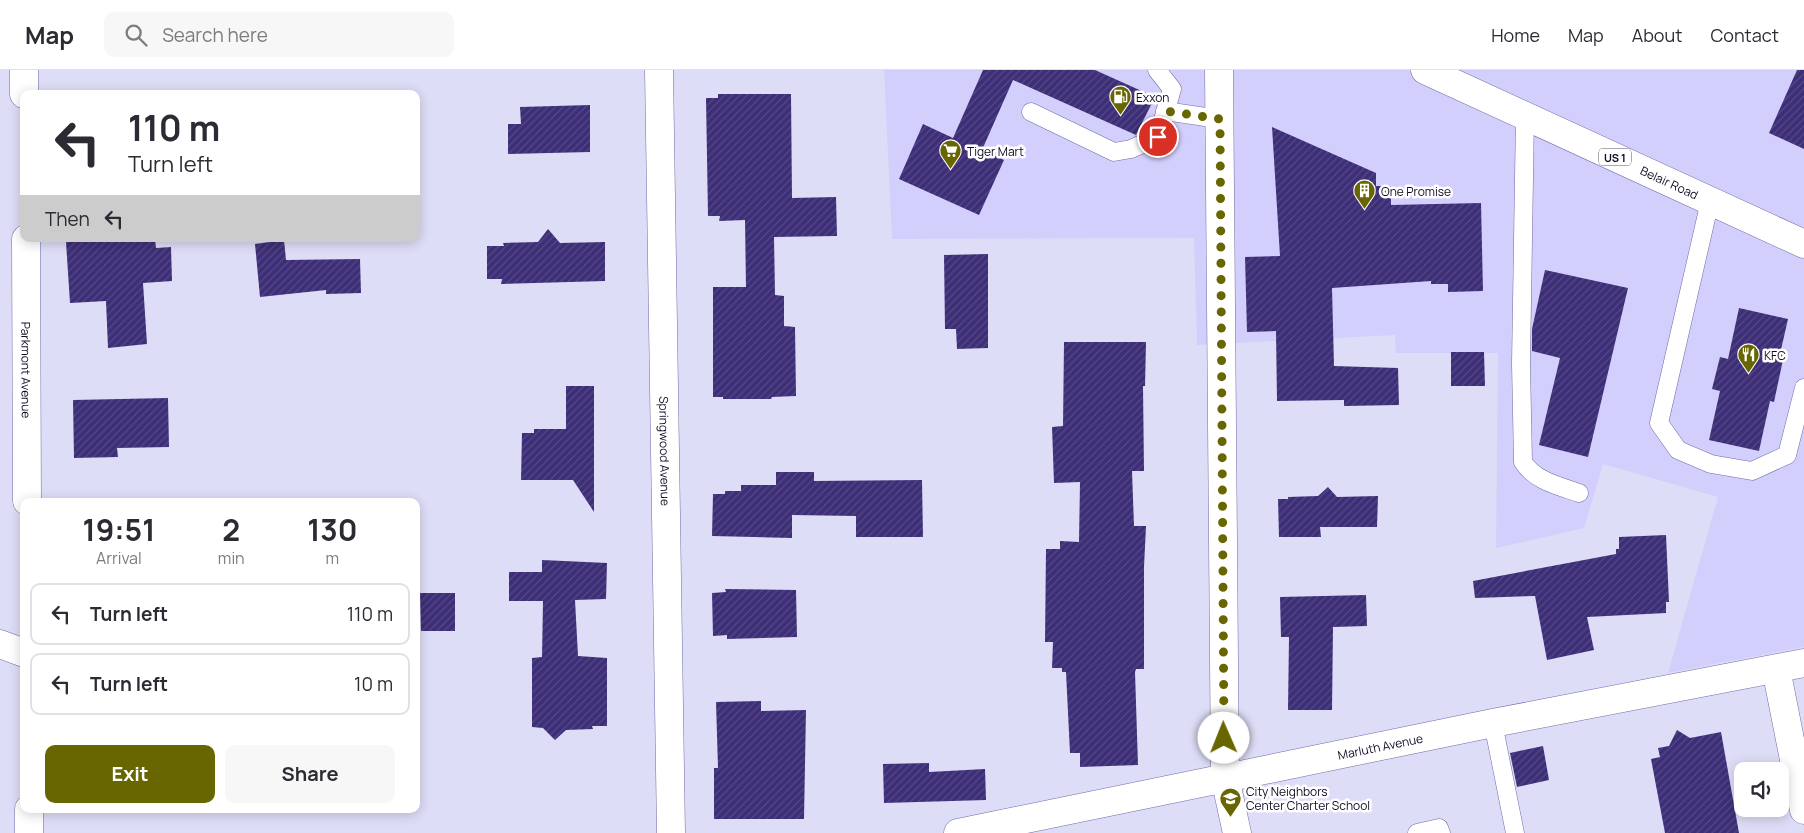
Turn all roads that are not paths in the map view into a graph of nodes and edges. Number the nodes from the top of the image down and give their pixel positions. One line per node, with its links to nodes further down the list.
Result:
1 (24, 70): 6 (street)
2 (659, 70): 26 (street, Springwood Avenue)
3 (1157, 70): 7 (lane)
4 (1219, 70): 10 (street)
5 (1425, 70): 9 (street, Belair Road / US 1)
6 (24, 90)
7 (1165, 111): 8 (lane); 10 (lane)
8 (1031, 112)
9 (1525, 116): 11 (street, Belair Road / US 1); 15 (lane)
10 (1220, 119): 22 (street)
11 (1710, 201): 13 (street, Belair Road / US 1); 14 (lane)
12 (26, 242): 16 (street, Parkmont Avenue)
13 (1804, 244)
14 (1804, 388)
15 (1580, 493)
16 (28, 498)
17 (0, 644): 18 (street)
18 (20, 652)
19 (1804, 663): 20 (street, Marluth Avenue)
20 (1776, 669): 21 (street, Marluth Avenue); 23 (street)
21 (1493, 723): 22 (street, Marluth Avenue); 31 (lane)
22 (1225, 778): 27 (street, Marluth Avenue); 28 (street)
23 (1804, 810)
24 (29, 813): 25 (street)
25 (29, 833)
26 (672, 833)
27 (958, 833)
28 (1236, 833)
29 (1417, 833): 30 (lane)
30 (1440, 833)
31 (1515, 833)

